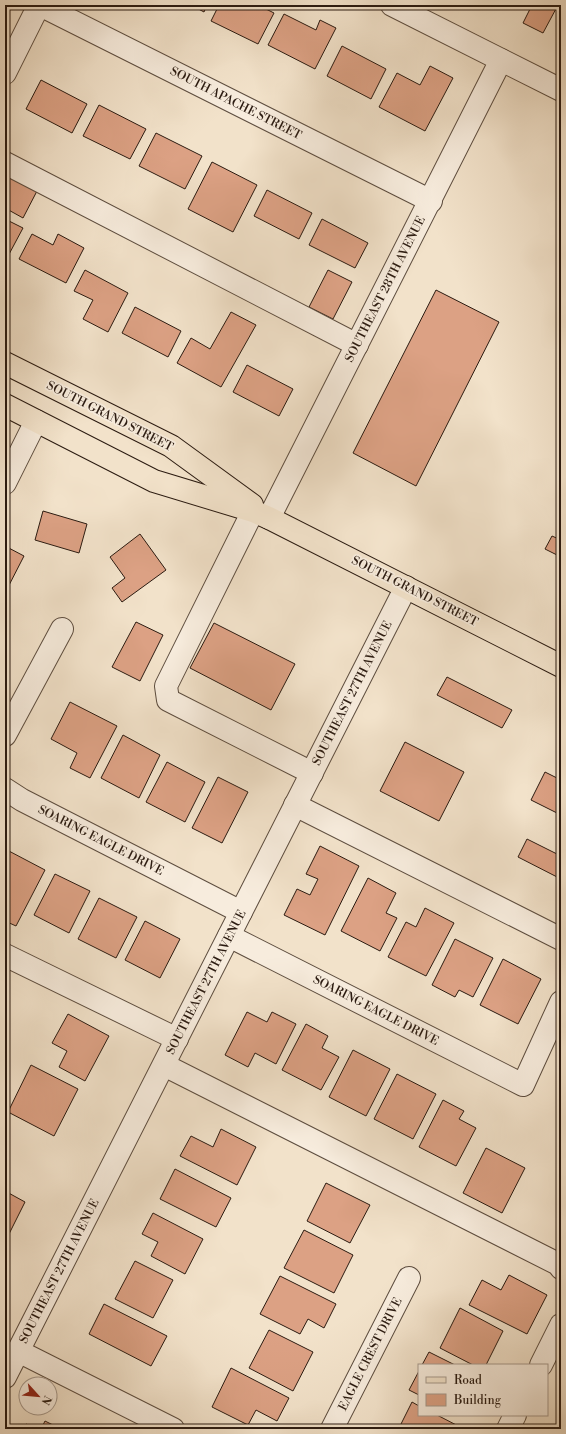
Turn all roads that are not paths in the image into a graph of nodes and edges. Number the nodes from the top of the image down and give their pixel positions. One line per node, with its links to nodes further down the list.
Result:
1 (40, 5): 4 (street); 7 (street, SOUTH APACHE STREET)
2 (392, 5): 3 (street)
3 (501, 60): 5 (street); 7 (street, SOUTHEAST 28TH AVENUE)
4 (5, 73)
5 (561, 90)
6 (5, 163): 8 (street)
7 (431, 201): 8 (street, SOUTHEAST 28TH AVENUE)
8 (357, 344): 13 (street, SOUTHEAST 28TH AVENUE)
9 (5, 363): 13 (main road, SOUTH GRAND STREET)
10 (5, 405): 11 (main road, SOUTH GRAND STREET)
11 (36, 421): 12 (street); 13 (main road, SOUTH GRAND STREET)
12 (5, 483)
13 (261, 514): 14 (main road, SOUTH GRAND STREET); 18 (street, SOUTHEAST 28TH AVENUE)
14 (406, 587): 16 (main road, SOUTH GRAND STREET); 18 (street, SOUTHEAST 27TH AVENUE)
15 (62, 629): 17 (street)
16 (561, 666)
17 (5, 735)
18 (312, 773): 20 (street, SOUTHEAST 27TH AVENUE)
19 (5, 789): 21 (street, SOARING EAGLE DRIVE)
20 (295, 805): 21 (street, SOUTHEAST 27TH AVENUE); 23 (street)
21 (241, 912): 22 (street, SOUTHEAST 27TH AVENUE)
22 (229, 936): 25 (street, SOARING EAGLE DRIVE); 26 (street, SOUTHEAST 27TH AVENUE)
23 (561, 939)
24 (5, 955): 26 (street)
25 (561, 1002)
26 (176, 1039): 27 (street, SOUTHEAST 27TH AVENUE)
27 (164, 1065): 28 (street); 31 (street, SOUTHEAST 27TH AVENUE)
28 (561, 1268)
29 (409, 1278): 36 (street, EAGLE CREST DRIVE)
30 (561, 1325): 32 (street)
31 (18, 1351): 33 (street, SOUTHEAST 27TH AVENUE); 35 (street)
32 (542, 1364)
33 (5, 1378)
34 (514, 1416): 37 (street)
35 (173, 1429)
36 (332, 1429)
37 (508, 1429)

